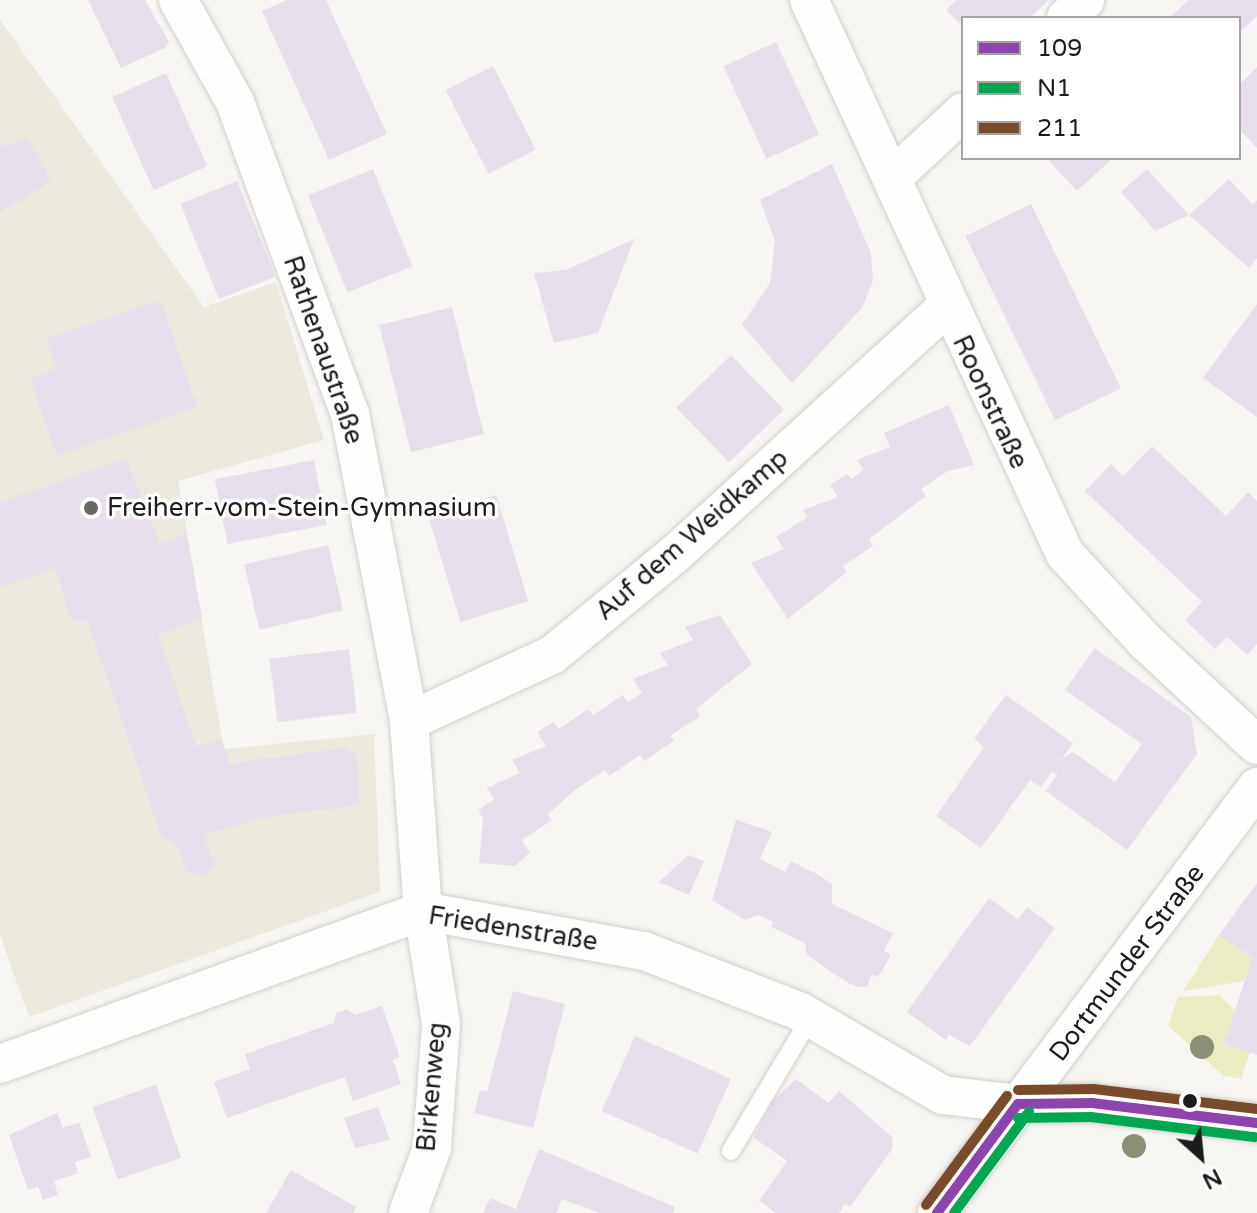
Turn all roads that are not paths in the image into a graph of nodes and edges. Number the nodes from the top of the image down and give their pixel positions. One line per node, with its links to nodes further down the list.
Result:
1 (178, 0): 8 (street, Rathenaustraße)
2 (809, 0): 6 (street, Roonstraße)
3 (1085, 0): 4 (street)
4 (1068, 16)
5 (961, 114): 6 (street)
6 (894, 176): 7 (street, Roonstraße)
7 (946, 307): 8 (street, Auf dem Weidkamp); 9 (street, Roonstraße)
8 (409, 721): 11 (street, Rathenaustraße)
9 (1257, 745)
10 (1257, 787): 14 (street, Dortmunder Straße)
11 (423, 911): 12 (street, Friedenstraße); 13 (street, Friedenstraße); 17 (street, Birkenweg)
12 (811, 1017): 14 (street, Friedenstraße); 16 (lane)
13 (0, 1064)
14 (1018, 1104): 15 (street, Friedenstraße); 18 (street, Dortmunder Straße)
15 (1257, 1123)
16 (731, 1151)
17 (408, 1213)
18 (937, 1213)

